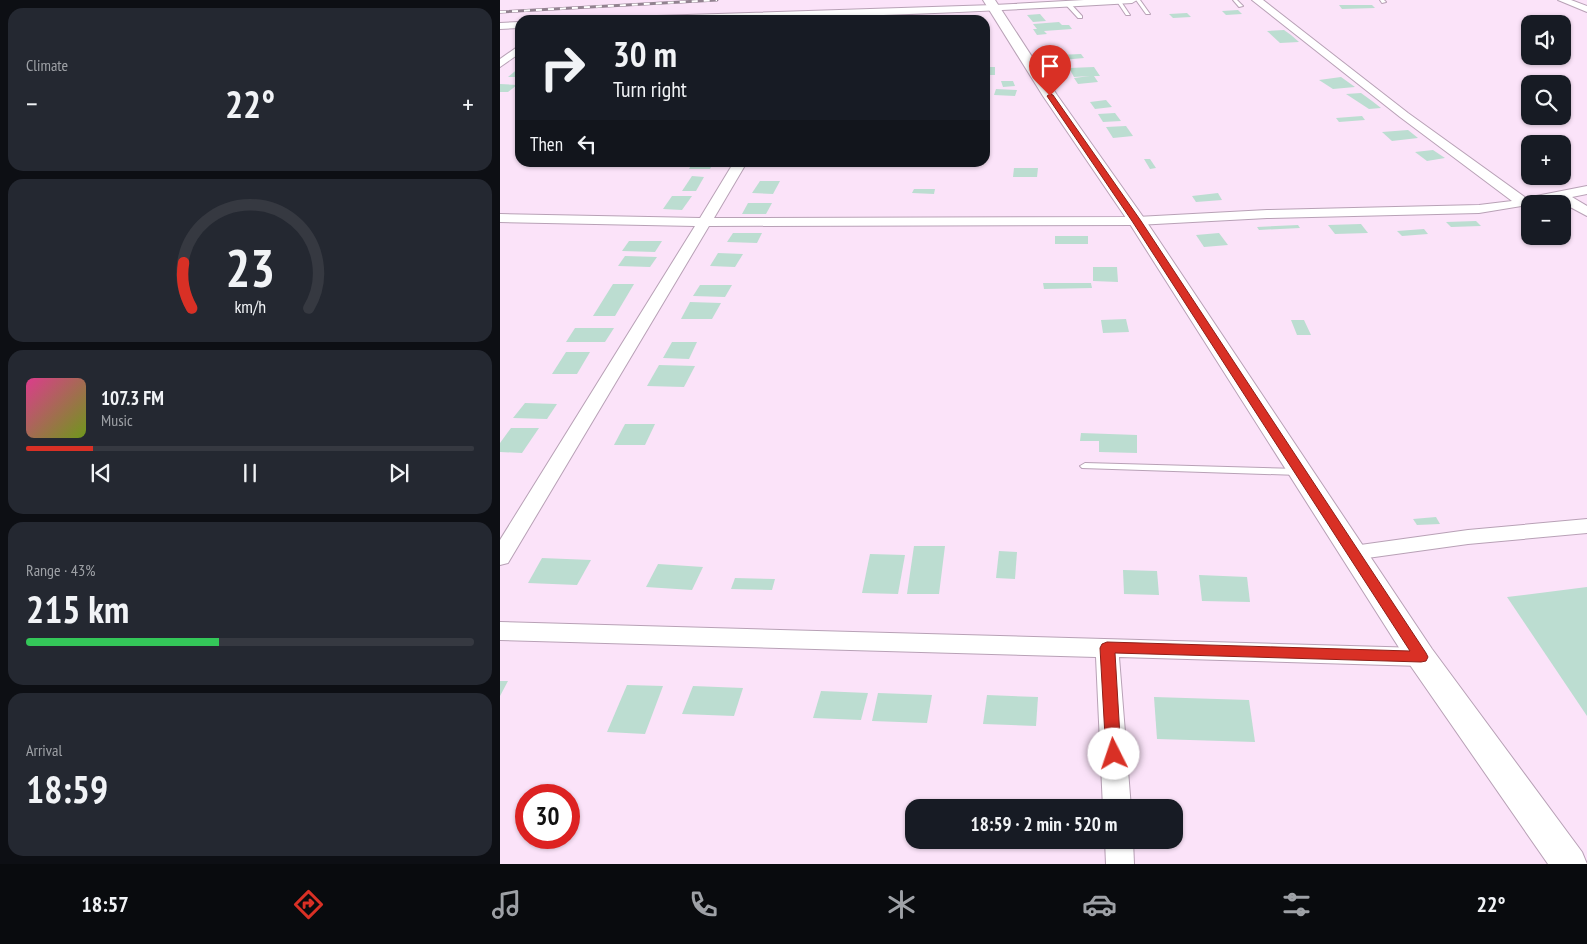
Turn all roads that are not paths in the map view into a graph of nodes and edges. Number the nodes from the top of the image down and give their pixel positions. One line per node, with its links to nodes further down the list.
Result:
1 (1132, 0): 6 (street)
2 (1138, 0): 11 (lane)
3 (1235, 0): 9 (lane)
4 (1256, 0): 22 (street)
5 (1563, 0): 10 (street)
6 (1118, 1): 8 (street); 12 (lane)
7 (991, 4): 8 (street); 13 (street); 27 (street)
8 (1068, 4): 14 (lane)
9 (1241, 6)
10 (1587, 10)
11 (1148, 13)
12 (1128, 14)
13 (849, 15)
14 (1080, 17)
15 (515, 25): 16 (street)
16 (500, 26)
17 (515, 52): 18 (street)
18 (500, 64)
19 (738, 167): 28 (street)
20 (1587, 190): 21 (street)
21 (1558, 195)
22 (1521, 201)
23 (1521, 203): 27 (street)
24 (1571, 203): 25 (street)
25 (1587, 212)
26 (500, 218): 28 (street)
27 (1137, 221): 28 (street); 30 (street)
28 (704, 222): 33 (street)
29 (1084, 466): 30 (lane)
30 (1300, 472): 32 (street)
31 (1587, 526): 32 (street)
32 (1353, 553): 36 (street)
33 (500, 558)
34 (500, 631): 35 (street)
35 (1107, 648): 36 (street); 37 (street)
36 (1421, 657): 40 (street)
37 (1116, 799)
38 (1119, 849): 39 (street)
39 (1120, 864)
40 (1569, 864)

